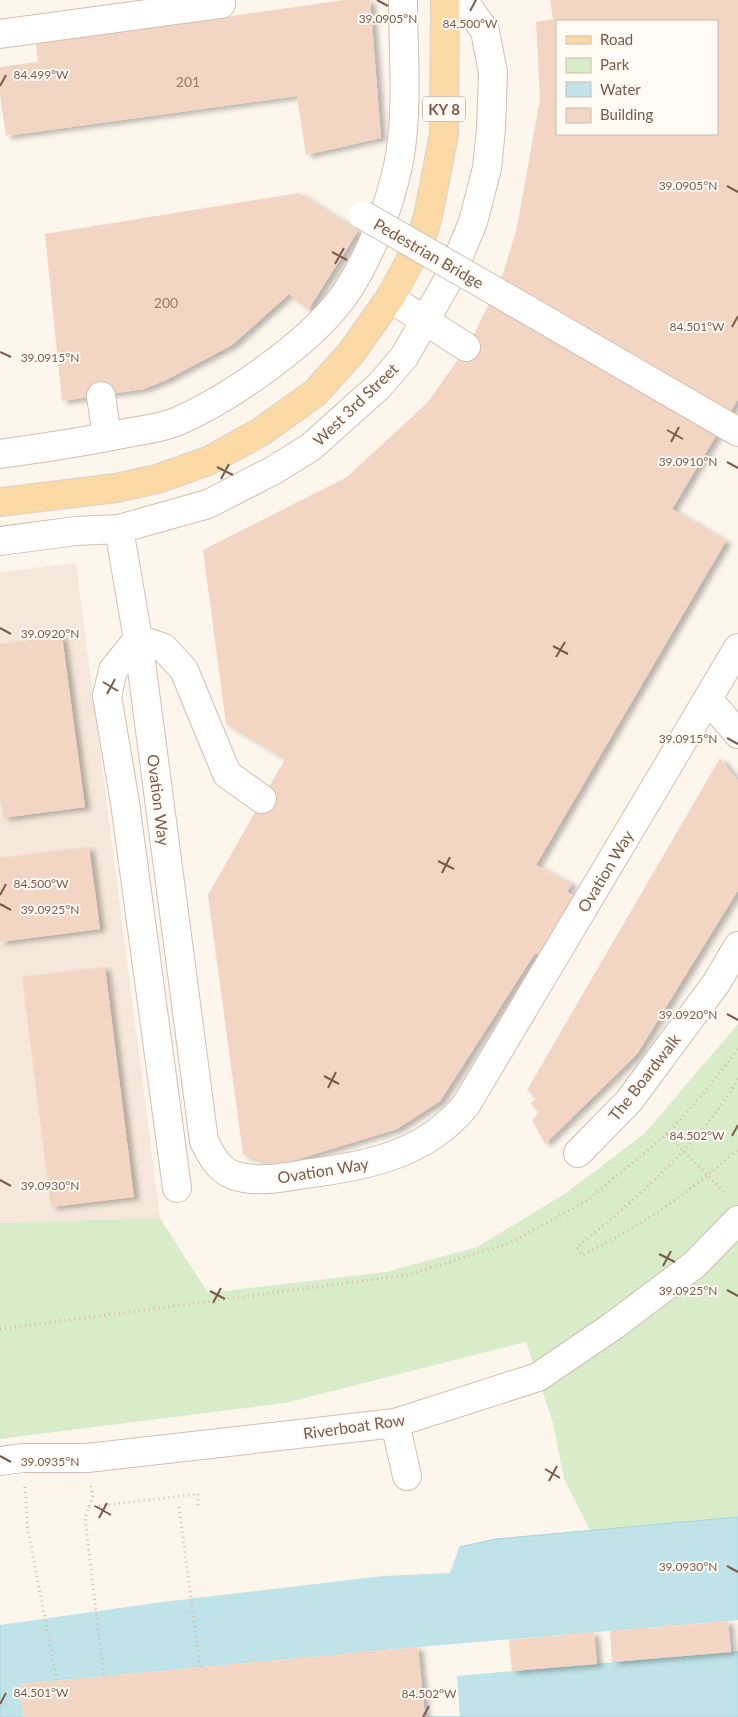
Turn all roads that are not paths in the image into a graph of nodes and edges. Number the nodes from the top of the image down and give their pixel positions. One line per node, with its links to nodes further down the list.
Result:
1 (220, 0): 5 (street)
2 (403, 0): 12 (street)
3 (445, 0): 7 (main road, KY 8)
4 (463, 0): 8 (street, West 3rd Street)
5 (0, 34)
6 (363, 215): 11 (street, Pedestrian Bridge, bridge)
7 (390, 298): 8 (street); 14 (main road, KY 8)
8 (426, 322): 9 (street); 15 (street, West 3rd Street)
9 (466, 347)
10 (101, 396): 12 (street)
11 (738, 432)
12 (107, 437): 13 (street)
13 (0, 454)
14 (0, 502)
15 (119, 529): 16 (street, West 3rd Street); 17 (street, Ovation Way)
16 (0, 541)
17 (138, 639): 19 (street, Ovation Way); 21 (street); 24 (street)
18 (738, 648): 19 (street, Ovation Way)
19 (708, 699): 20 (street)
20 (738, 734)
21 (262, 799)
22 (738, 946): 23 (street, The Boardwalk)
23 (578, 1153)
24 (177, 1188)
25 (734, 1209): 26 (street, Riverboat Row)
26 (395, 1423): 27 (street, Riverboat Row); 28 (street)
27 (12, 1460)
28 (407, 1476)

